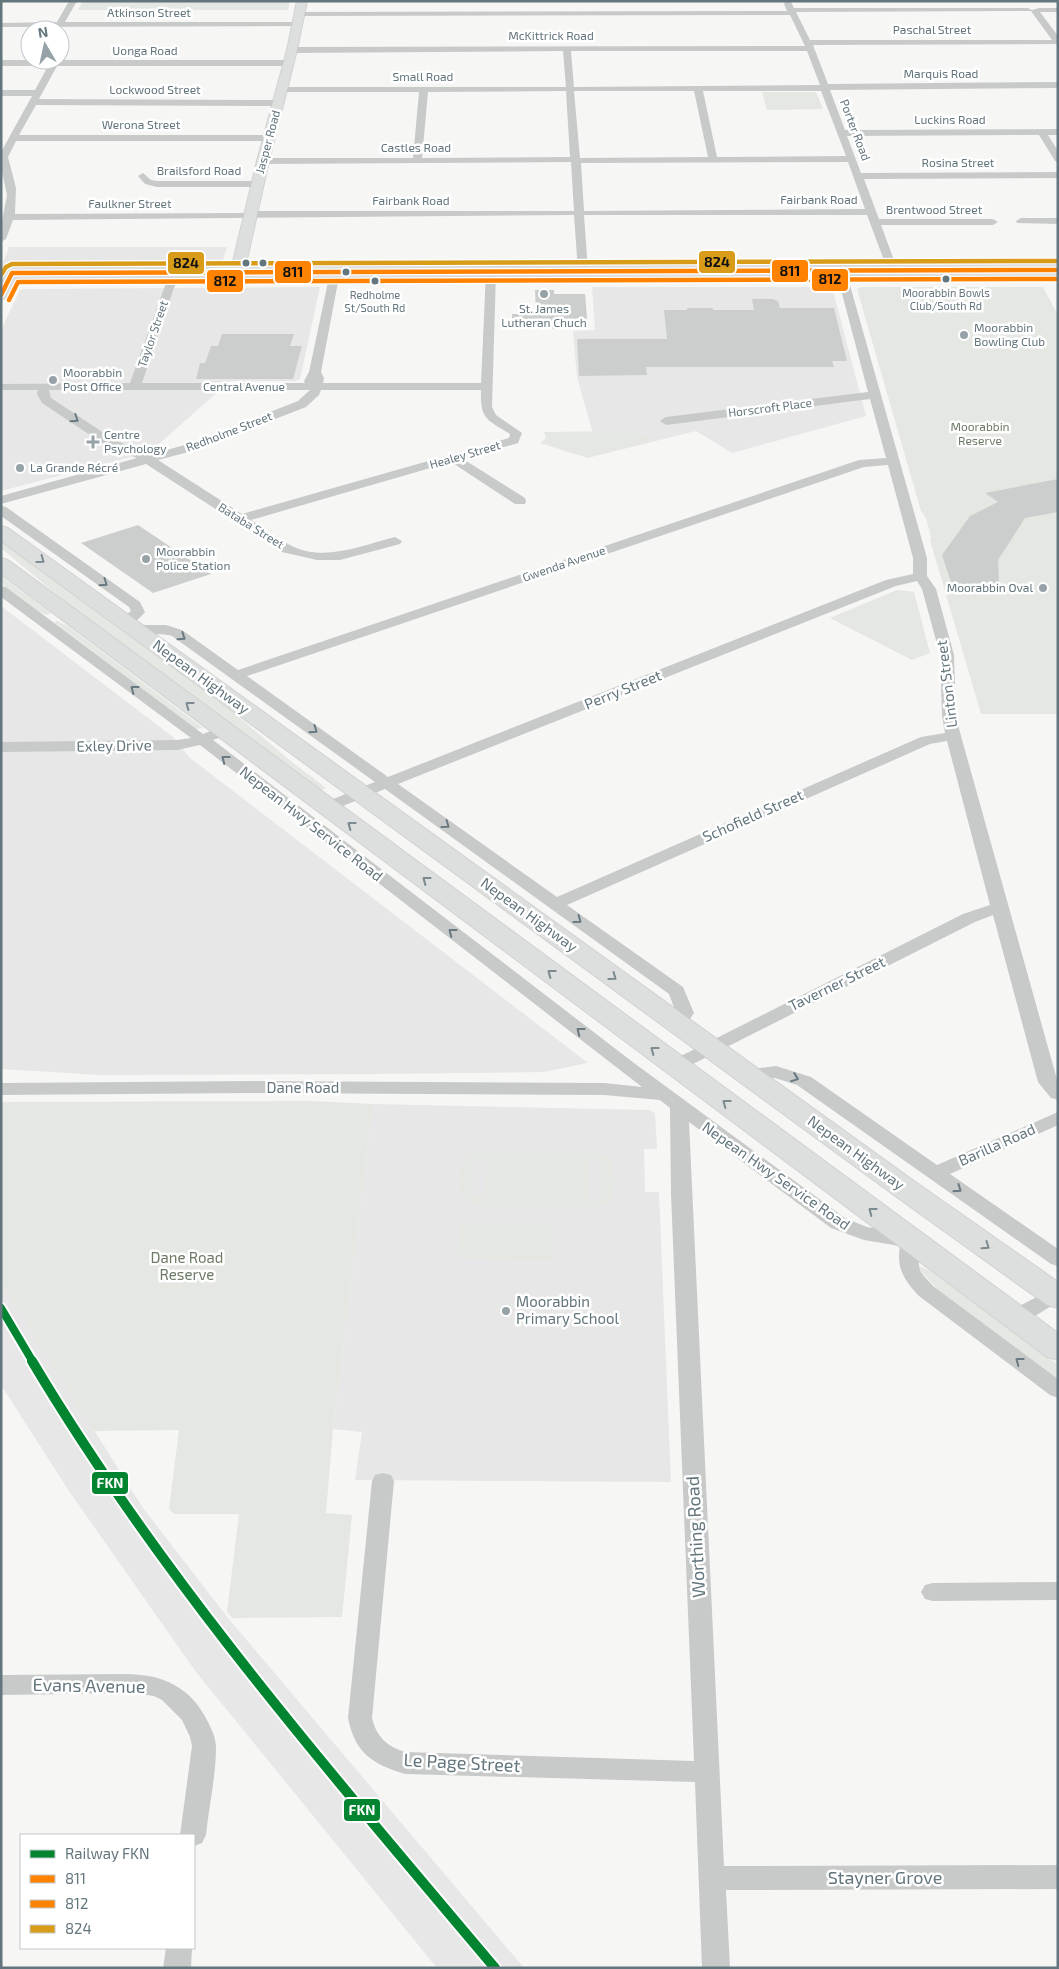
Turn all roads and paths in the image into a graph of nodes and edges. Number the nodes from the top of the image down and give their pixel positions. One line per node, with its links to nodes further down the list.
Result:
1 (73, 1): 7 (street)
2 (302, 1): 6 (main road, Jasper Road)
3 (790, 8): 4 (street, Atkinson Street); 6 (street, Atkinson Street); 12 (street, Porter Road)
4 (1032, 8): 5 (street, Atkinson Street); 11 (street)
5 (1058, 10)
6 (299, 19): 10 (street, Atkinson Street); 14 (main road, Jasper Road)
7 (63, 20)
8 (1, 25): 9 (street, Atkinson Street)
9 (20, 25)
10 (70, 25)
11 (1058, 42): 12 (street, Paschal Street)
12 (808, 45): 13 (street, McKittrick Road); 21 (street, Porter Road)
13 (567, 49): 14 (street, McKittrick Road); 23 (street)
14 (292, 50): 18 (main road, Jasper Road)
15 (1, 63): 16 (street, Uonga Road)
16 (20, 63)
17 (70, 63): 18 (street, Uonga Road)
18 (289, 63): 25 (main road, Jasper Road)
19 (50, 70): 27 (street)
20 (1058, 85): 21 (street, Marquis Road)
21 (825, 88): 24 (street, Small Road); 32 (street, Porter Road)
22 (424, 89): 23 (street, Small Road); 25 (street, Small Road); 37 (street)
23 (570, 89): 24 (street, Small Road); 38 (street)
24 (698, 89): 39 (street)
25 (282, 90): 29 (main road, Jasper Road)
26 (1, 93): 27 (street)
27 (37, 93): 28 (street)
28 (33, 102): 29 (street, Lockwood Street); 33 (street)
29 (278, 103): 34 (main road, Jasper Road)
30 (1042, 132): 31 (street, Luckins Road); 32 (street, Luckins Road); 36 (street)
31 (1058, 132)
32 (843, 133): 35 (street, Porter Road)
33 (13, 138): 34 (street, Werona Street); 47 (street)
34 (269, 138): 40 (main road, Jasper Road)
35 (852, 159): 39 (street, Castles Road); 43 (street, Porter Road)
36 (1058, 159)
37 (418, 160): 38 (street, Castles Road); 40 (street, Castles Road)
38 (576, 160): 39 (street, Castles Road); 45 (street)
39 (713, 160)
40 (263, 161): 44 (main road, Jasper Road)
41 (1058, 175): 43 (street, Rosina Street)
42 (143, 176): 44 (street, Brailsford Road)
43 (859, 176): 48 (street, Porter Road)
44 (257, 184): 46 (main road, Jasper Road)
45 (579, 213): 46 (street, Fairbank Road); 48 (street, Fairbank Road); 53 (street)
46 (250, 215): 47 (street, Faulkner Street); 58 (main road, Jasper Road)
47 (10, 217): 52 (street)
48 (874, 217): 49 (street, Brentwood Street); 55 (street, Porter Road)
49 (993, 222)
50 (1021, 222): 51 (street)
51 (1058, 222)
52 (1, 239)
53 (583, 271): 54 (highway); 59 (highway)
54 (706, 271): 57 (highway); 61 (highway)
55 (893, 271): 56 (highway); 57 (highway)
56 (1057, 274): 57 (highway)
57 (843, 276): 61 (highway); 69 (street, Linton Street)
58 (236, 277): 59 (highway); 60 (highway); 62 (highway); 63 (highway)
59 (491, 277): 61 (highway); 63 (highway); 66 (street, Healey Street)
60 (5, 281): 62 (highway)
61 (720, 281)
62 (171, 282): 67 (street, Taylor Street)
63 (333, 282): 68 (street)
64 (1, 386): 65 (street, Central Avenue)
65 (44, 386): 67 (street, Central Avenue); 72 (street, Bataba Street, one-way to 72)
66 (487, 386): 68 (street, Central Avenue); 71 (street, Healey Street)
67 (135, 387): 68 (street, Central Avenue)
68 (312, 390): 72 (street, Redholme Street)
69 (874, 395): 70 (street, Horscroft Place); 73 (street, Linton Street)
70 (666, 422)
71 (453, 458): 75 (street); 77 (street, Healey Street)
72 (146, 460): 74 (street, Redholme Street); 77 (street, Bataba Street)
73 (893, 461): 81 (street, Linton Street); 86 (street, Gwenda Avenue)
74 (1, 500)
75 (520, 501)
76 (1, 510): 85 (street, one-way to 85)
77 (240, 520): 79 (street, Bataba Street)
78 (1, 532): 85 (highway, Nepean Highway, one-way to 85)
79 (395, 541)
80 (1, 564): 84 (highway, Nepean Highway)
81 (920, 576): 88 (street, Linton Street); 91 (street, Perry Street)
82 (1, 590): 83 (street, Nepean Hwy Service Road)
83 (41, 618): 84 (street); 89 (street, Nepean Hwy Service Road, one-way to 83)
84 (73, 618): 87 (highway, Nepean Highway, one-way to 84)
85 (130, 626): 86 (street, one-way to 86); 92 (highway, Nepean Highway)
86 (237, 675): 91 (street, one-way to 91)
87 (224, 731): 89 (street, Exley Drive); 93 (highway, Nepean Highway)
88 (953, 736): 94 (street, Schofield Street); 95 (street, Linton Street)
89 (201, 740): 90 (street, Exley Drive); 99 (street, Nepean Hwy Service Road, one-way to 89)
90 (1, 747)
91 (388, 783): 92 (street, Perry Street); 94 (street, one-way to 94)
92 (361, 794): 93 (street, Perry Street); 96 (highway, Nepean Highway, one-way to 96)
93 (327, 807): 97 (highway, Nepean Highway, one-way to 93)
94 (555, 904): 96 (street, one-way to 96)
95 (1000, 907): 98 (street, Taverner Street); 105 (street, Linton Street)
96 (678, 1024): 98 (highway, Nepean Highway)
97 (632, 1034): 99 (street); 100 (highway, Nepean Highway, one-way to 97)
98 (710, 1047): 100 (street, Taverner Street); 101 (highway, Nepean Highway)
99 (619, 1061): 102 (street, Nepean Hwy Service Road)
100 (675, 1066): 109 (highway, Nepean Highway, one-way to 100)
101 (748, 1074): 108 (street, one-way to 108); 111 (highway, Nepean Highway, one-way to 111)
102 (640, 1077): 104 (street, Dane Road); 106 (street, Nepean Hwy Service Road)
103 (1, 1089): 104 (street, Dane Road)
104 (604, 1089): 106 (street, Dane Road)
105 (1058, 1094)
106 (671, 1101): 109 (street, Nepean Hwy Service Road); 119 (street, Worthing Road)
107 (1058, 1118): 108 (street, Barilla Road)
108 (936, 1173): 110 (street, one-way to 110)
109 (911, 1240): 112 (highway, Nepean Highway); 114 (street, one-way to 109)
110 (1058, 1259)
111 (1056, 1294): 112 (street)
112 (1014, 1317): 113 (highway, Nepean Highway)
113 (1058, 1349)
114 (1058, 1390)
115 (384, 1481): 119 (street, Le Page Street)
116 (1058, 1591): 117 (street)
117 (933, 1592)
118 (1, 1685): 120 (street, Evans Avenue)
119 (706, 1772): 122 (street, Worthing Road)
120 (193, 1834)
121 (1058, 1877): 122 (street, Stayner Grove)
122 (712, 1878): 125 (street, Worthing Road)
123 (179, 1949): 124 (street)
124 (176, 1968)
125 (716, 1968)

